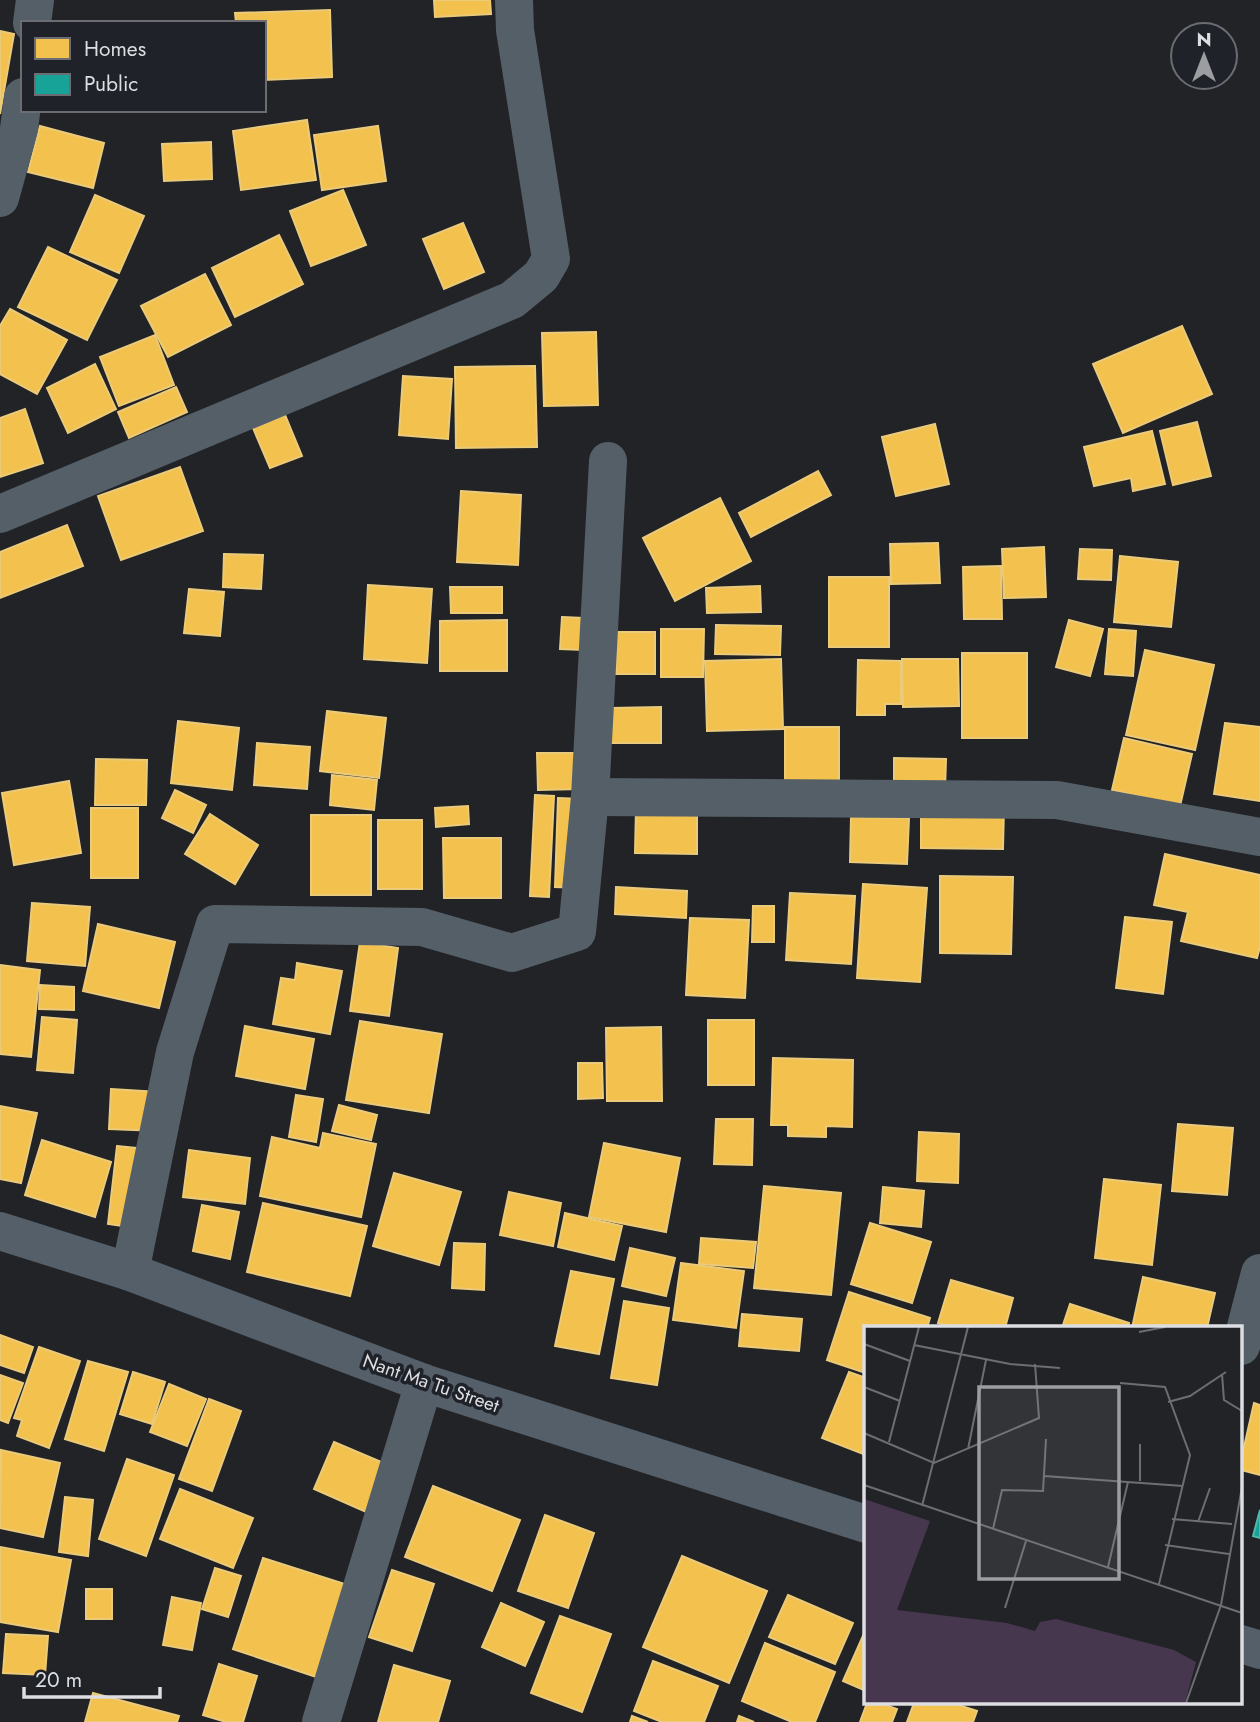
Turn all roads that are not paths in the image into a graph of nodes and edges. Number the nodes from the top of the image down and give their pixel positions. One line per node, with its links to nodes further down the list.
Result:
1 (35, 0): 3 (street)
2 (514, 0): 7 (street)
3 (32, 21)
4 (21, 112): 5 (street)
5 (0, 198)
6 (608, 461): 8 (street)
7 (0, 514)
8 (590, 797): 9 (street); 11 (street)
9 (1260, 837)
10 (0, 1231): 11 (main road, Nant Ma Tu Street)
11 (130, 1272): 14 (main road, Nant Ma Tu Street)
12 (1260, 1273): 13 (street)
13 (1242, 1342)
14 (424, 1383): 15 (main road, Nant Ma Tu Street); 18 (street)
15 (864, 1523)
16 (1242, 1644): 17 (main road)
17 (1260, 1650)
18 (321, 1722)

